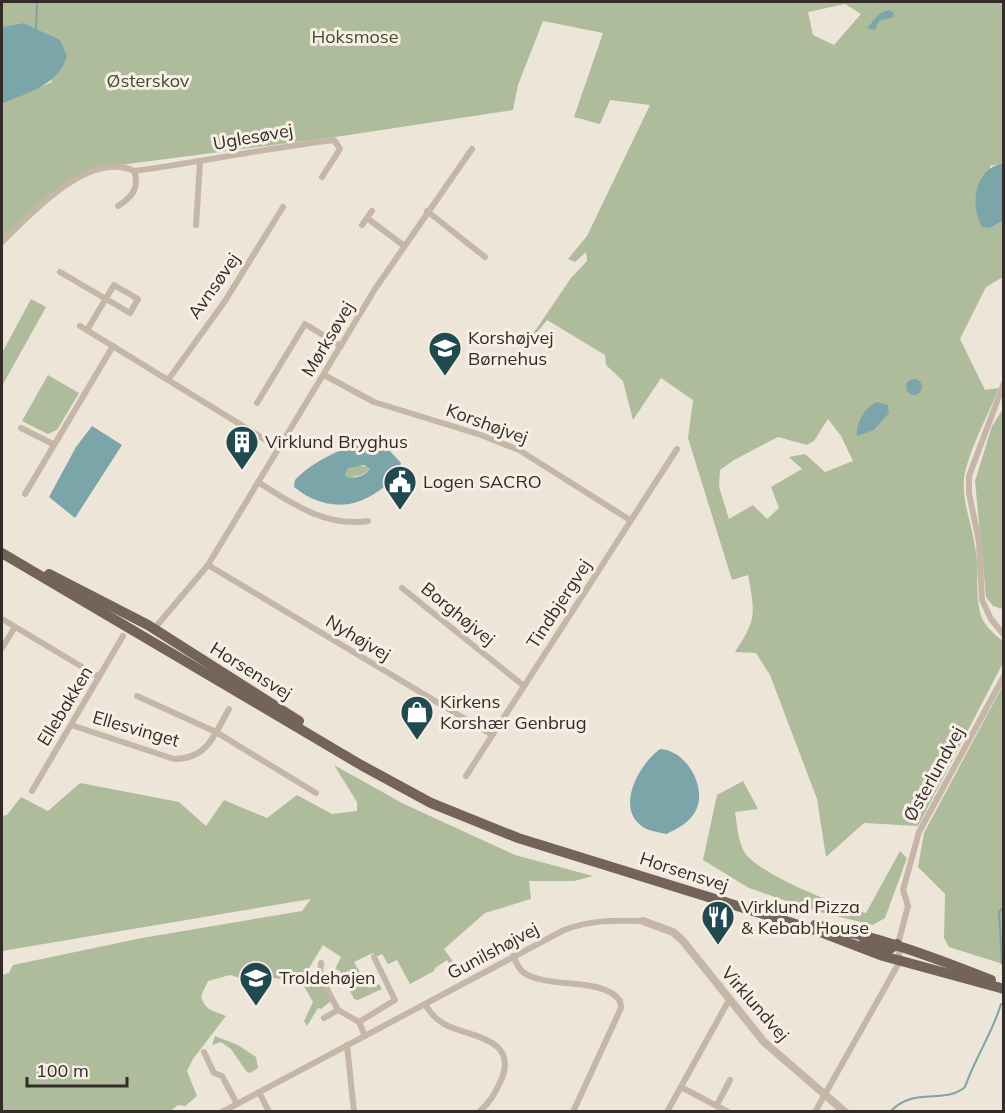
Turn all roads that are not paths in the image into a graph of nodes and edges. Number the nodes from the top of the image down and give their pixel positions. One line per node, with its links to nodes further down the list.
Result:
1 (472, 149): 8 (street, Mørksøvej)
2 (200, 162): 3 (street, Uglesøvej); 4 (street, Uglesøvej); 10 (street)
3 (134, 171): 5 (street); 12 (street, Uglesøvej)
4 (322, 177)
5 (118, 206)
6 (283, 207): 20 (street, Avnsøvej)
7 (372, 211): 9 (street)
8 (427, 211): 13 (street, Mørksøvej); 14 (street)
9 (367, 218): 11 (street); 13 (street)
10 (196, 225)
11 (362, 225)
12 (2, 242)
13 (403, 245): 18 (street, Mørksøvej)
14 (485, 257)
15 (60, 272): 16 (street)
16 (105, 298): 16 (street); 17 (street)
17 (112, 346): 20 (street); 24 (street)
18 (341, 346): 19 (street, Mørksøvej); 22 (street)
19 (324, 375): 25 (street, Mørksøvej); 29 (street, Korshøjvej)
20 (168, 380): 25 (street)
21 (1004, 383): 39 (street)
22 (257, 403)
23 (21, 428): 24 (street)
24 (53, 444): 28 (street)
25 (279, 448): 27 (street, Mørksøvej)
26 (677, 449): 29 (street, Tindbjergvej)
27 (258, 482): 30 (street); 33 (street, Mørksøvej)
28 (25, 494)
29 (630, 520): 45 (street, Tindbjergvej)
30 (368, 521)
31 (2, 548): 38 (main road, Horsensvej)
32 (2, 553): 35 (main road, Horsensvej)
33 (208, 565): 38 (street, Mørksøvej); 50 (street, Nyhøjvej)
34 (402, 588): 45 (street, Borghøjvej)
35 (94, 608): 38 (main road); 40 (main road); 42 (main road, Horsensvej)
36 (2, 619): 37 (street)
37 (15, 627): 41 (street); 44 (street)
38 (154, 629): 42 (main road); 54 (main road, Horsensvej)
39 (1004, 635)
40 (123, 636): 44 (street, Ellebakken)
41 (2, 648)
42 (192, 667): 54 (main road, Horsensvej)
43 (1004, 676): 58 (street, Østerlundvej)
44 (99, 677): 48 (street, Ellebakken)
45 (524, 686): 50 (street, Tindbjergvej)
46 (136, 696): 49 (street, Ellesvinget)
47 (229, 709): 49 (street, Ellesvinget)
48 (71, 725): 49 (street, Ellesvinget); 52 (street, Ellebakken)
49 (216, 732): 53 (street, Ellesvinget)
50 (492, 735): 51 (street, Tindbjergvej)
51 (466, 776)
52 (32, 791)
53 (316, 793)
54 (483, 823): 55 (main road, Horsensvej)
55 (773, 918): 57 (main road, Horsensvej); 58 (main road, Horsensvej)
56 (643, 921): 60 (street, Gunilshøjvej); 65 (street, Virklundvej)
57 (828, 935): 58 (main road); 61 (main road, Horsensvej)
58 (898, 944): 61 (street, Østerlundvej); 63 (main road, Horsensvej)
59 (374, 957): 69 (street)
60 (513, 957): 66 (street, Gunilshøjvej); 83 (street)
61 (900, 961): 63 (main road); 64 (main road, Horsensvej); 76 (street)
62 (321, 963): 67 (street)
63 (975, 974): 64 (main road, Horsensvej)
64 (1004, 987)
65 (729, 1000): 74 (street); 76 (street, Virklundvej)
66 (425, 1004): 70 (street, Gunilshøjvej); 82 (street)
67 (338, 1011): 68 (street); 69 (street)
68 (324, 1018)
69 (359, 1022): 70 (street)
70 (365, 1036): 71 (street, Gunilshøjvej)
71 (347, 1045): 75 (street, Gunilshøjvej); 81 (street)
72 (204, 1052): 77 (street)
73 (730, 1080): 78 (street)
74 (681, 1087): 78 (street); 84 (street)
75 (259, 1092): 77 (street, Gunilshøjvej); 80 (street)
76 (825, 1095): 86 (street); 87 (street, Virklundvej)
77 (237, 1104): 79 (street, Gunilshøjvej)
78 (717, 1105): 85 (street)
79 (222, 1112)
80 (269, 1112)
81 (354, 1112)
82 (479, 1112)
83 (573, 1112)
84 (667, 1112)
85 (728, 1112)
86 (815, 1112)
87 (845, 1112)

